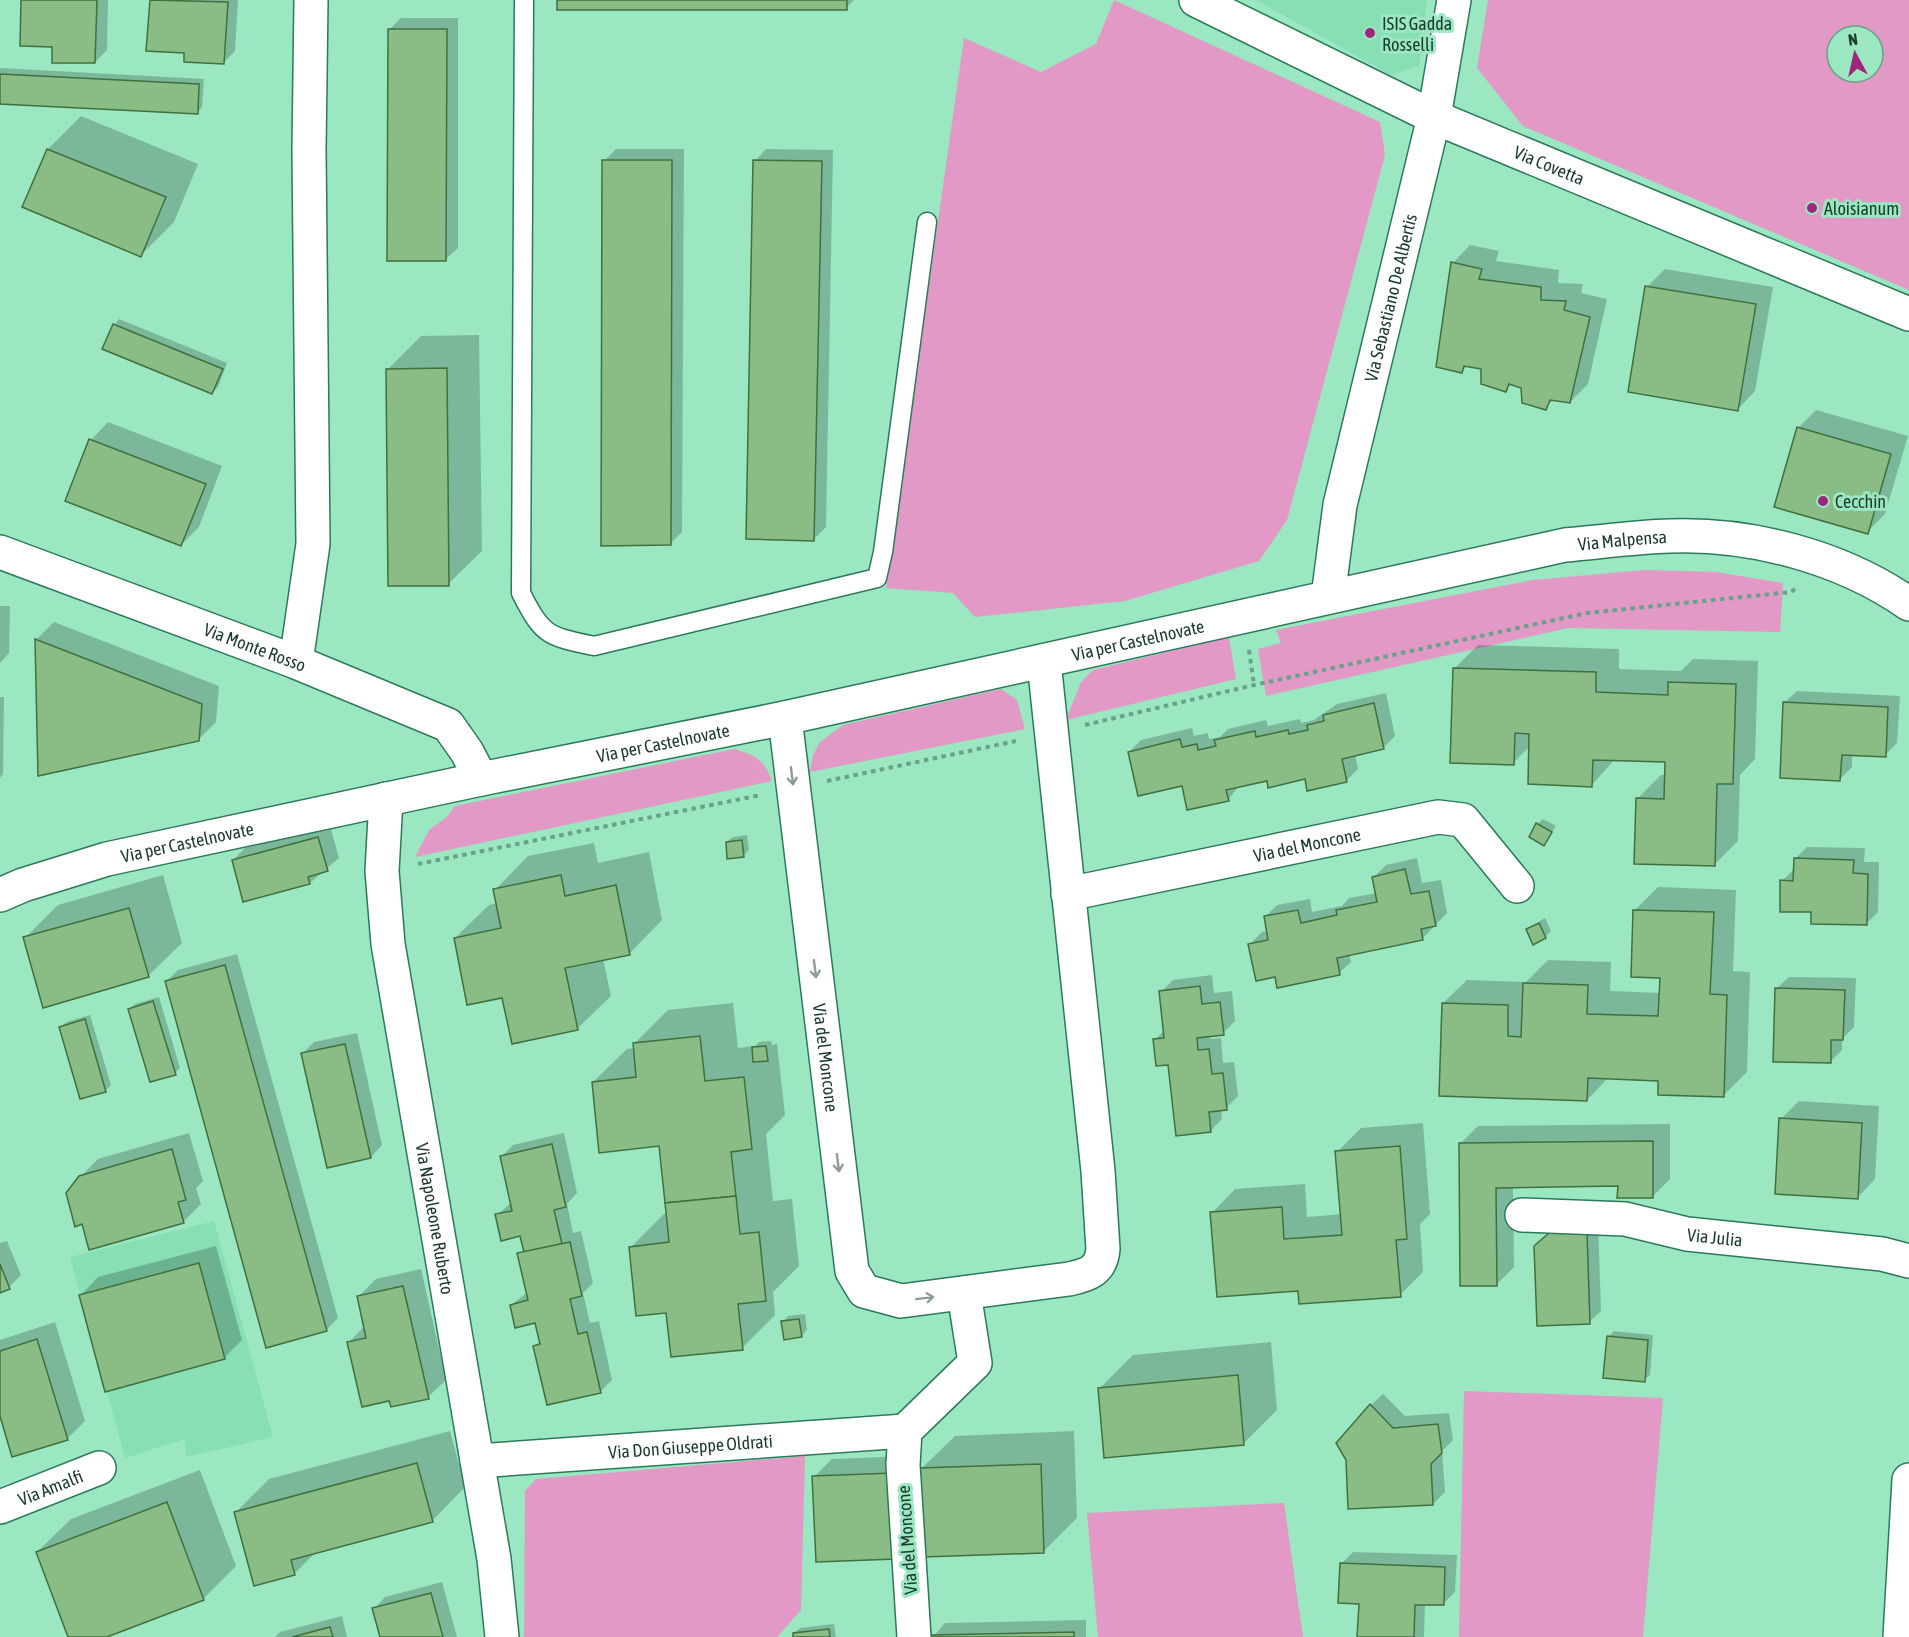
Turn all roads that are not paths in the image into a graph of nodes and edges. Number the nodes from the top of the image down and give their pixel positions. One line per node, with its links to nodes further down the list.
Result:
1 (311, 0): 12 (street)
2 (524, 0): 6 (lane)
3 (1196, 0): 5 (street, Via Covetta)
4 (1454, 0): 5 (street, Via Sebastiano De Albertis)
5 (1434, 117): 7 (street, Via Covetta); 9 (street, Via Sebastiano De Albertis)
6 (927, 222)
7 (1909, 314)
8 (0, 552): 12 (street, Via Monte Rosso)
9 (1328, 597): 10 (street, Via Malpensa); 11 (street, Via per Castelnovate)
10 (1909, 603)
11 (1044, 662): 13 (street, Via per Castelnovate); 17 (street, Via del Moncone)
12 (296, 663): 14 (street, Via Monte Rosso)
13 (785, 718): 14 (street, Via per Castelnovate); 21 (street, Via del Moncone, one-way to 21)
14 (481, 779): 15 (street, Via per Castelnovate)
15 (386, 800): 18 (street, Via per Castelnovate); 23 (street, Via Napoleone Ruberto)
16 (1517, 886): 17 (street, Via del Moncone)
17 (1068, 894): 21 (street, Via del Moncone)
18 (0, 895)
19 (1522, 1215): 20 (street, Via Julia)
20 (1909, 1261)
21 (964, 1293): 22 (street)
22 (905, 1431): 23 (street, Via Don Giuseppe Oldrati); 28 (street, Via del Moncone)
23 (477, 1461): 27 (street, Via Napoleone Ruberto)
24 (99, 1468): 26 (street, Via Amalfi)
25 (1909, 1480): 29 (street)
26 (0, 1507)
27 (502, 1637)
28 (914, 1637)
29 (1900, 1637)

